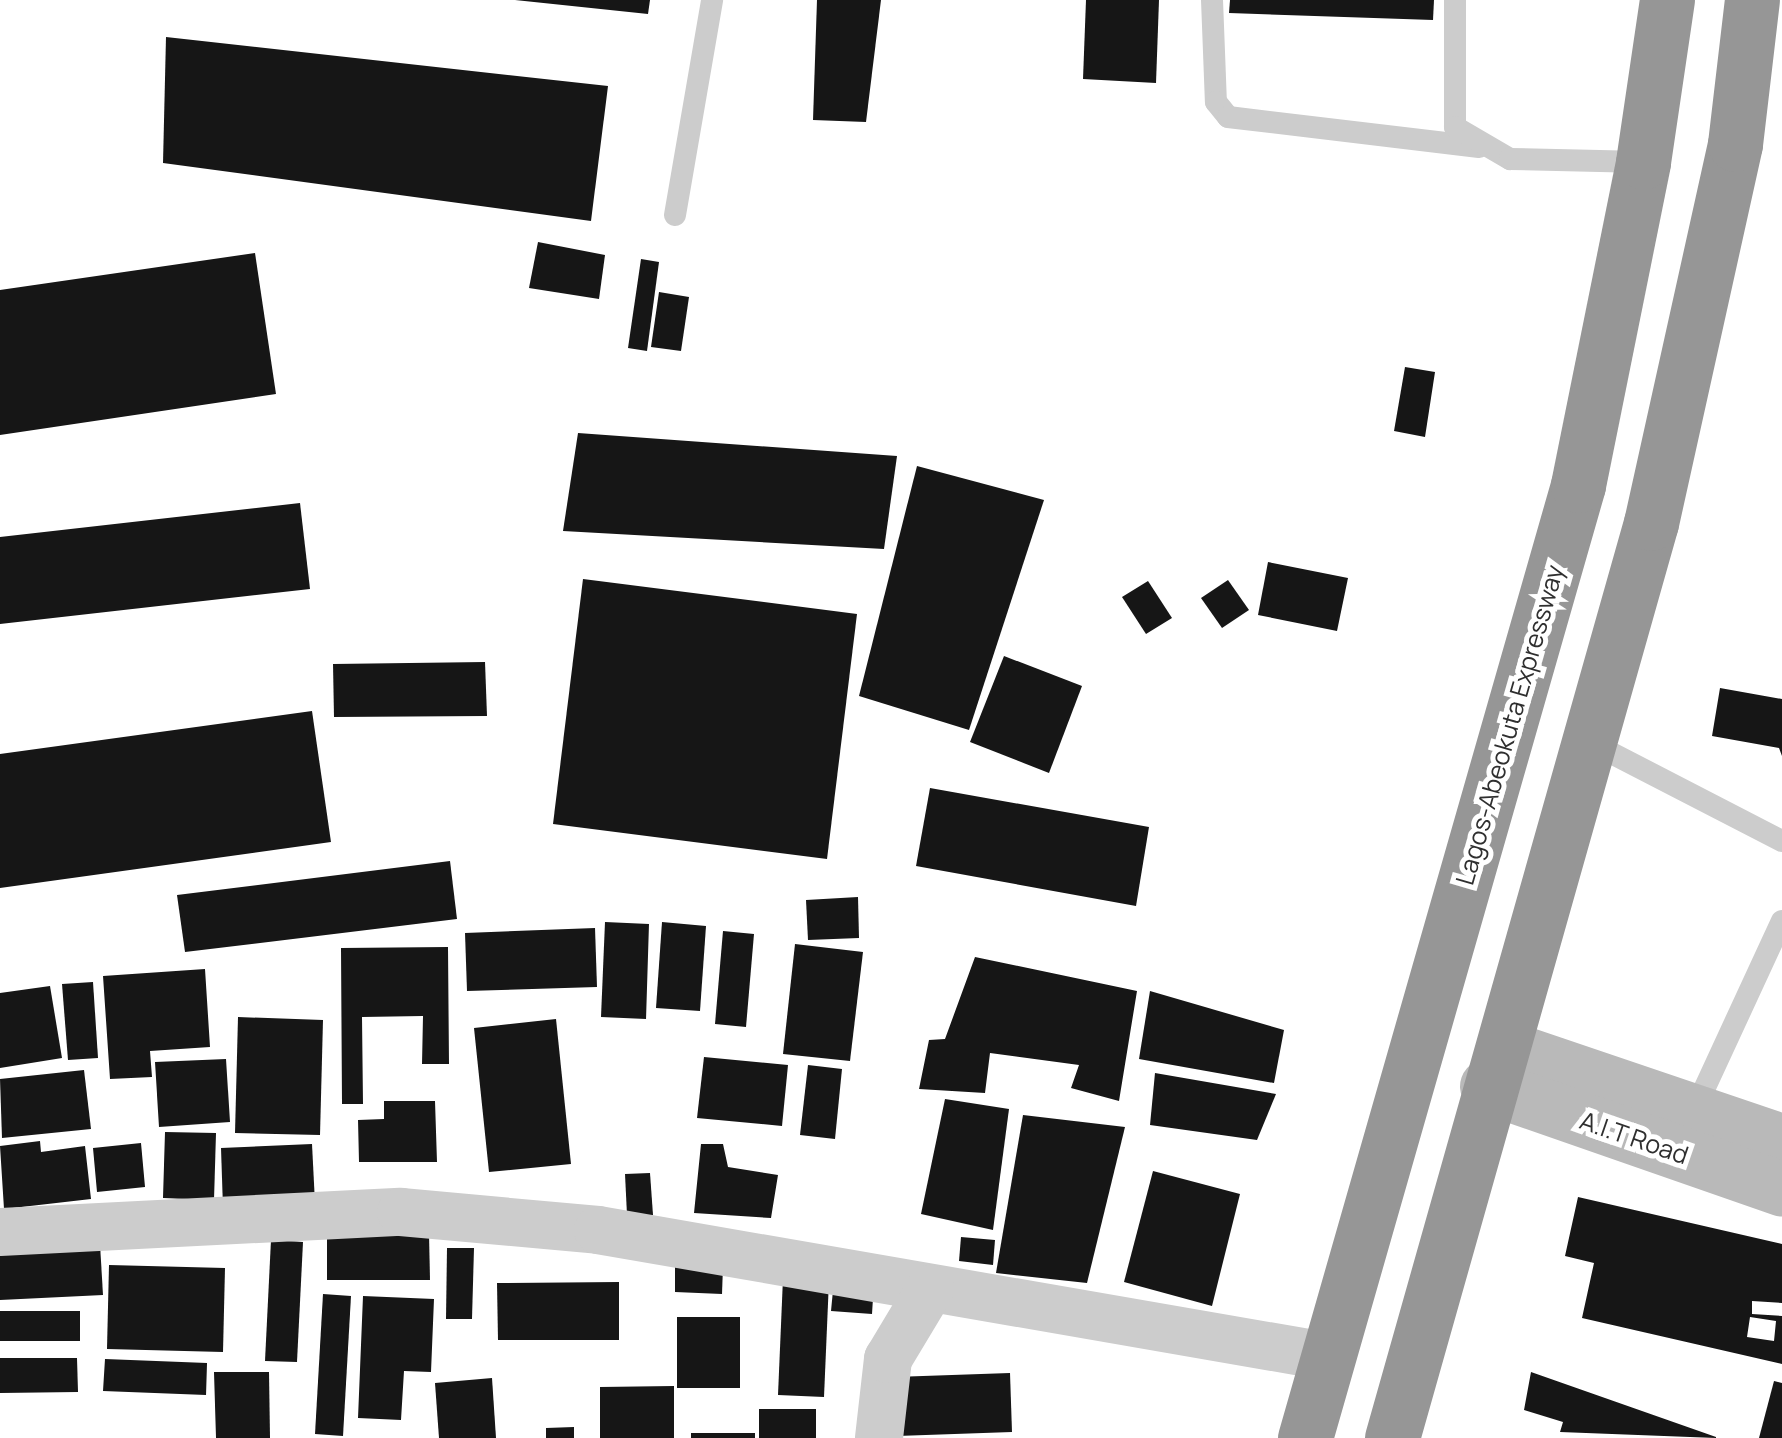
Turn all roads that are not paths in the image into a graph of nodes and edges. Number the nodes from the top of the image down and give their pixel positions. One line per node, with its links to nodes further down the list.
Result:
1 (712, 0): 8 (lane)
2 (1212, 0): 6 (lane)
3 (1454, 0): 6 (lane)
4 (1667, 0): 7 (highway, Lagos-Abeokuta Expressway)
5 (1752, 0): 9 (highway)
6 (1479, 147): 7 (lane)
7 (1643, 162): 18 (highway, Lagos-Abeokuta Expressway)
8 (675, 214)
9 (1590, 741): 10 (lane); 12 (highway)
10 (1782, 840)
11 (1782, 921): 13 (lane)
12 (1495, 1067): 13 (street, A.I.T Road); 15 (street, A.I.T Road); 21 (highway)
13 (1695, 1109): 14 (street, A.I.T Road)
14 (1782, 1141)
15 (1782, 1190)
16 (0, 1232): 17 (street)
17 (930, 1289): 18 (street); 19 (street)
18 (1325, 1356): 20 (highway, Lagos-Abeokuta Expressway)
19 (879, 1438)
20 (1304, 1438)
21 (1392, 1438)

